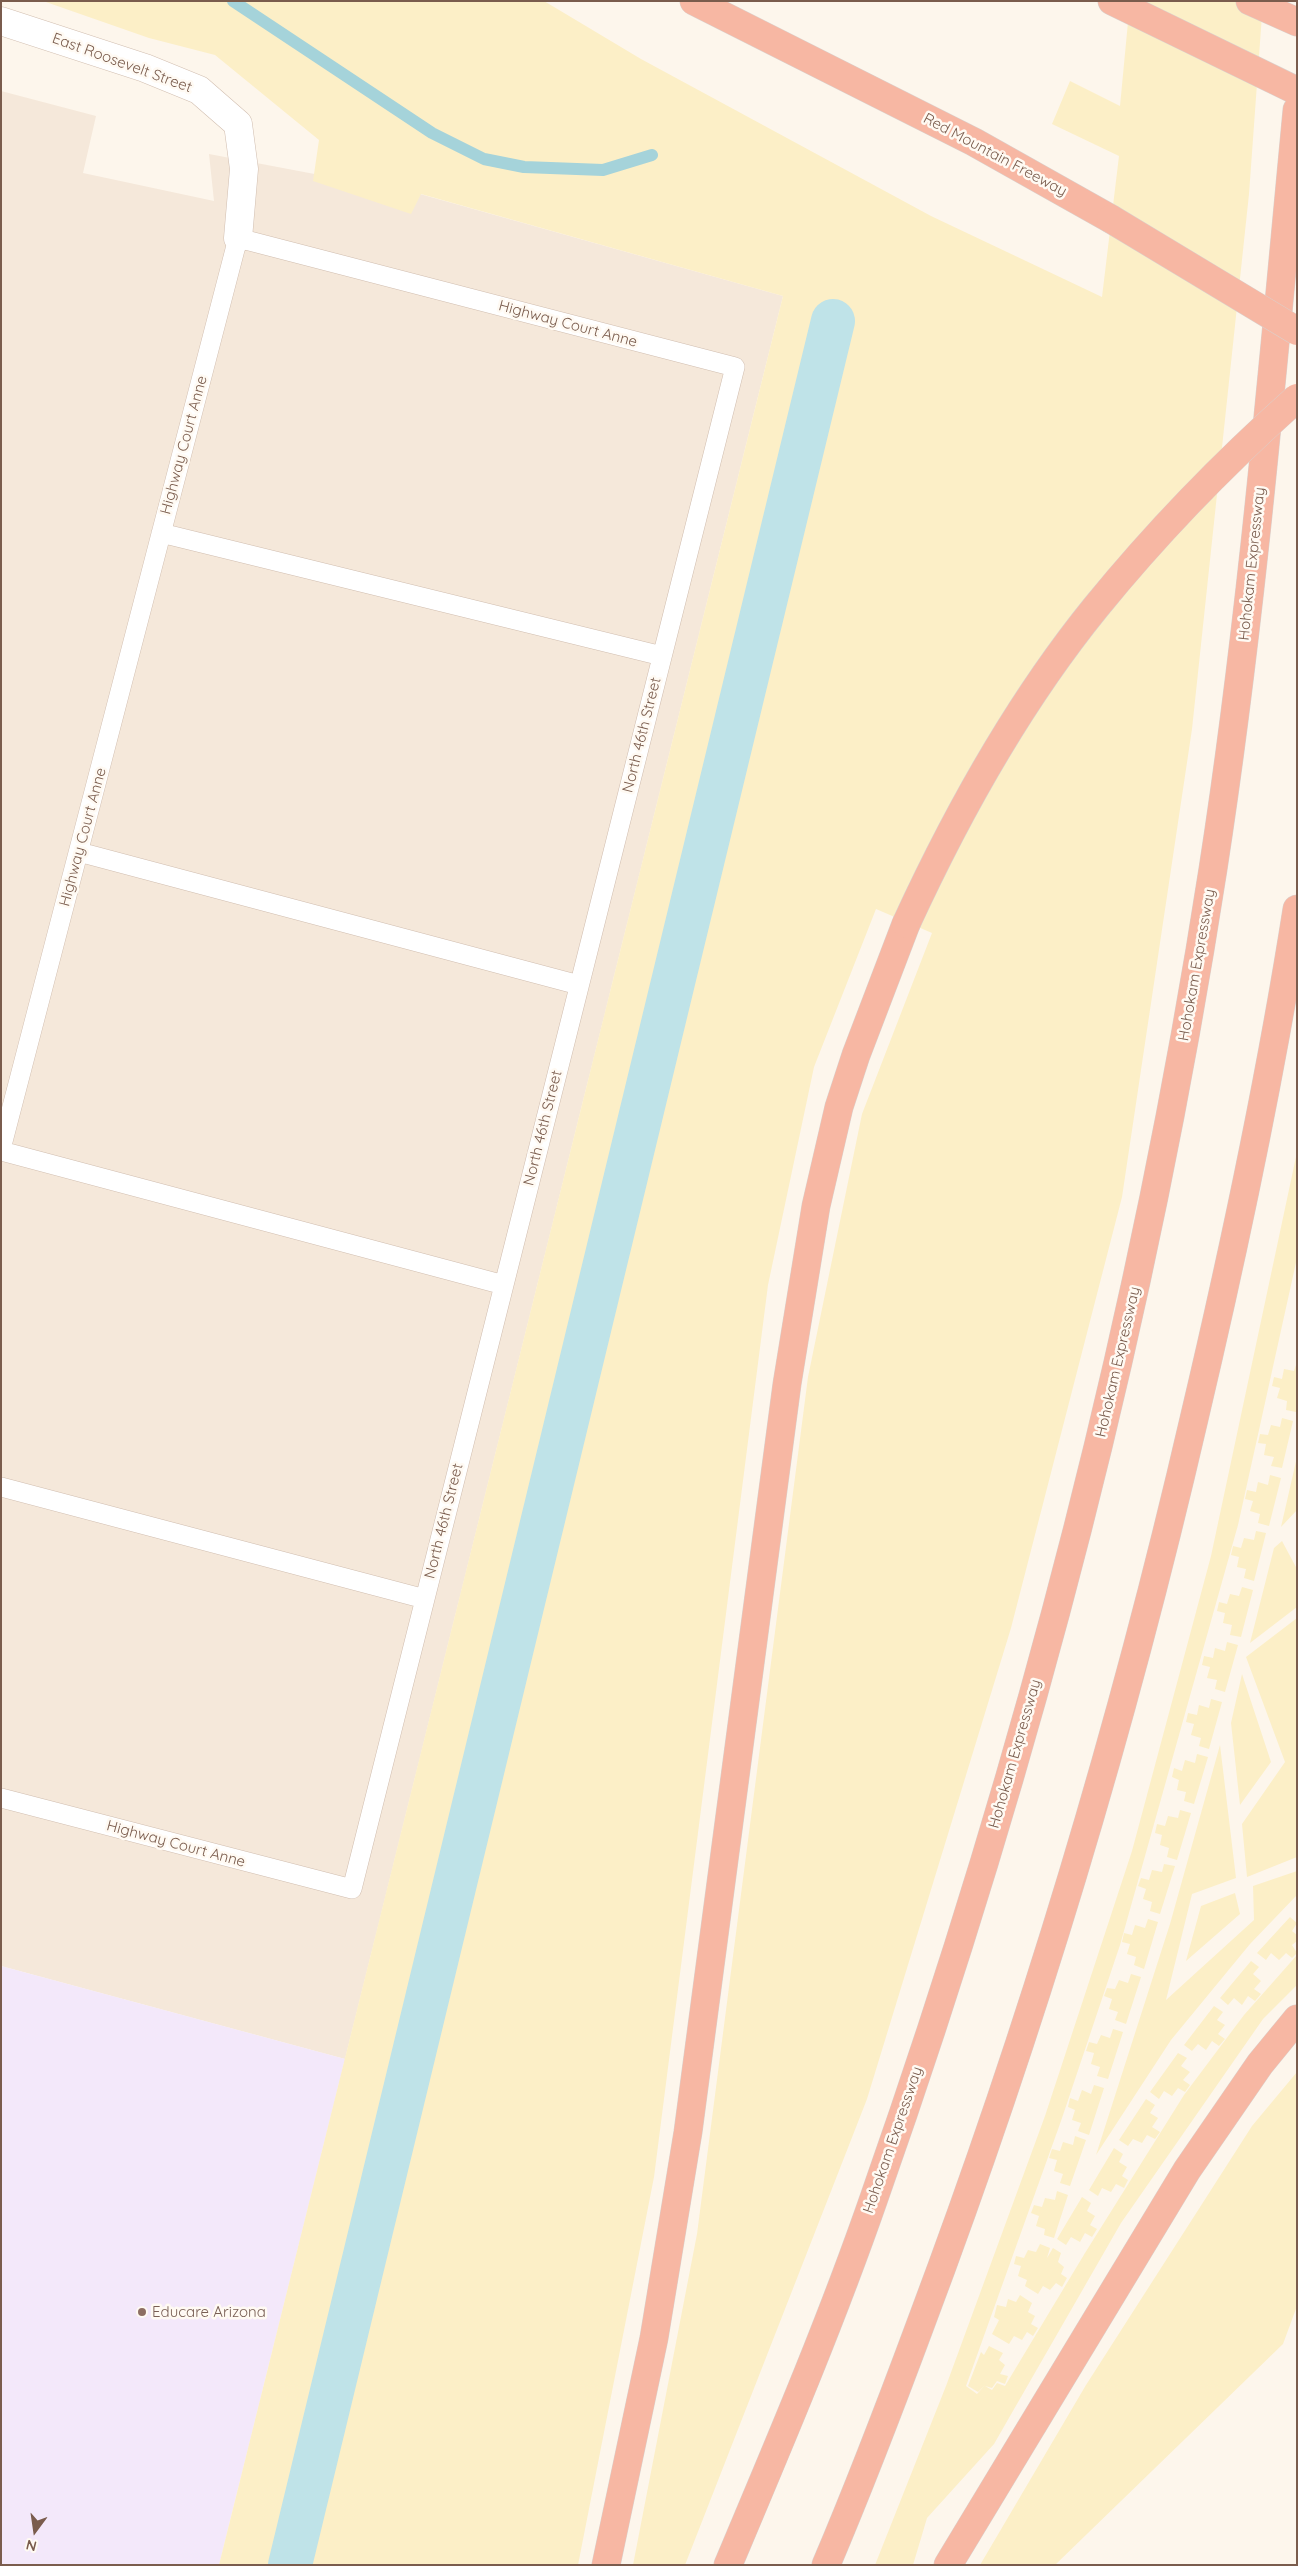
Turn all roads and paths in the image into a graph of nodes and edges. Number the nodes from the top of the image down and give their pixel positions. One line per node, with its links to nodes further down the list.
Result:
1 (694, 1): 8 (highway, Red Mountain Freeway)
2 (1250, 1): 5 (highway)
3 (1121, 6): 6 (highway)
4 (1, 21): 9 (street, East Roosevelt Street)
5 (1297, 22)
6 (1297, 91)
7 (1297, 110): 27 (highway, Hohokam Expressway)
8 (1111, 219): 10 (highway, Red Mountain Freeway, bridge); 11 (highway, bridge)
9 (238, 238): 12 (lane, Highway Court Anne); 14 (lane, Highway Court Anne)
10 (1297, 308)
11 (1297, 331)
12 (735, 367): 15 (lane, North 46th Street)
13 (1297, 398): 26 (highway, bridge)
14 (161, 533): 15 (lane); 16 (lane, Highway Court Anne)
15 (662, 656): 18 (lane, North 46th Street)
16 (79, 852): 18 (lane); 19 (lane, Highway Court Anne)
17 (1297, 909): 28 (highway)
18 (579, 985): 20 (lane, North 46th Street)
19 (1, 1150): 20 (lane)
20 (504, 1285): 22 (lane, North 46th Street)
21 (1, 1487): 22 (lane)
22 (425, 1599): 24 (lane, North 46th Street)
23 (1, 1798): 24 (lane, Highway Court Anne)
24 (352, 1889)
25 (1297, 2019): 29 (highway)
26 (606, 2565)
27 (728, 2565)
28 (826, 2565)
29 (948, 2565)

